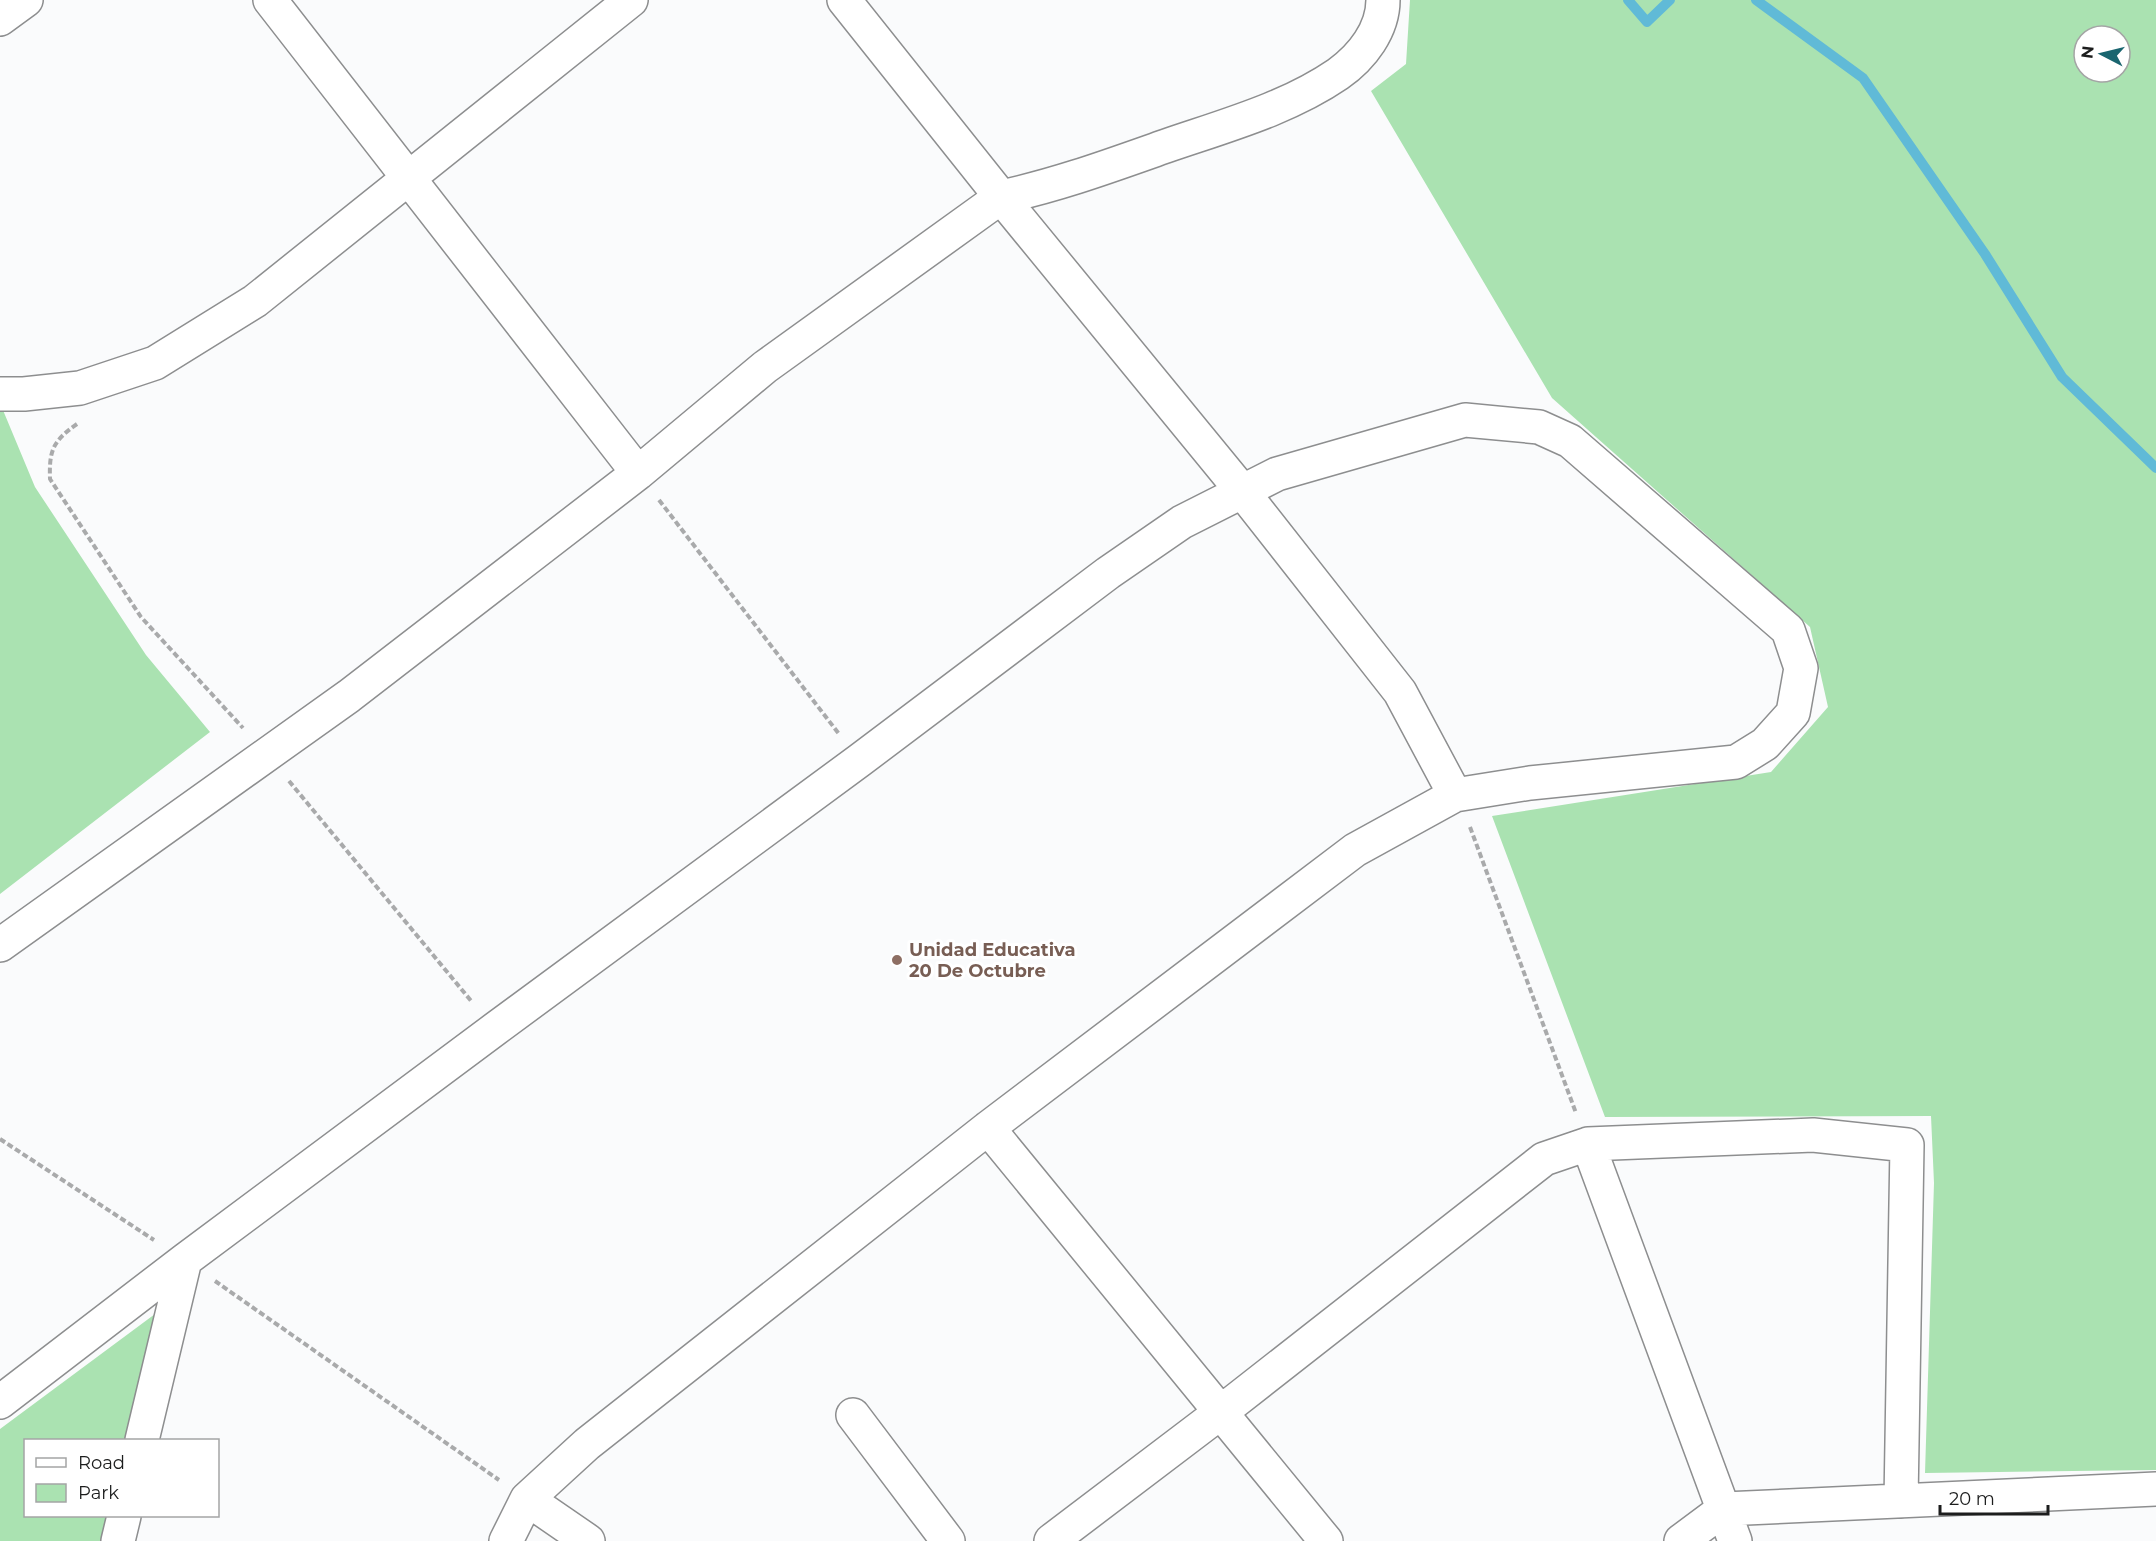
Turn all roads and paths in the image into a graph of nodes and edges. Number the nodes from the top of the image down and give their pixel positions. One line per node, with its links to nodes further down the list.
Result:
1 (26, 0): 6 (street)
2 (270, 0): 7 (street)
3 (631, 0): 7 (street)
4 (844, 0): 8 (street)
5 (1383, 0): 8 (street)
6 (0, 19)
7 (409, 179): 9 (street); 11 (street)
8 (1001, 197): 11 (street); 12 (street)
9 (0, 394)
10 (80, 422): 13 (path)
11 (638, 473): 13 (street); 14 (path)
12 (1242, 491): 14 (street); 15 (street); 15 (street)
13 (266, 753): 16 (street); 17 (path)
14 (860, 760): 17 (street)
15 (1455, 795): 18 (street); 20 (path)
16 (0, 945)
17 (495, 1029): 21 (street)
18 (988, 1128): 23 (street); 27 (street)
19 (0, 1139): 21 (path)
20 (1588, 1144): 23 (street); 28 (street); 29 (street)
21 (184, 1260): 22 (street); 25 (street); 27 (path)
22 (0, 1402)
23 (1221, 1412): 35 (street); 36 (street)
24 (853, 1415): 34 (street)
25 (142, 1439)
26 (2156, 1489): 28 (street)
27 (527, 1499): 32 (street); 33 (street)
28 (1901, 1501): 29 (street)
29 (1724, 1509): 37 (street); 38 (street)
30 (124, 1517): 31 (street)
31 (118, 1541)
32 (506, 1541)
33 (588, 1541)
34 (948, 1541)
35 (1051, 1541)
36 (1326, 1541)
37 (1681, 1541)
38 (1736, 1541)

